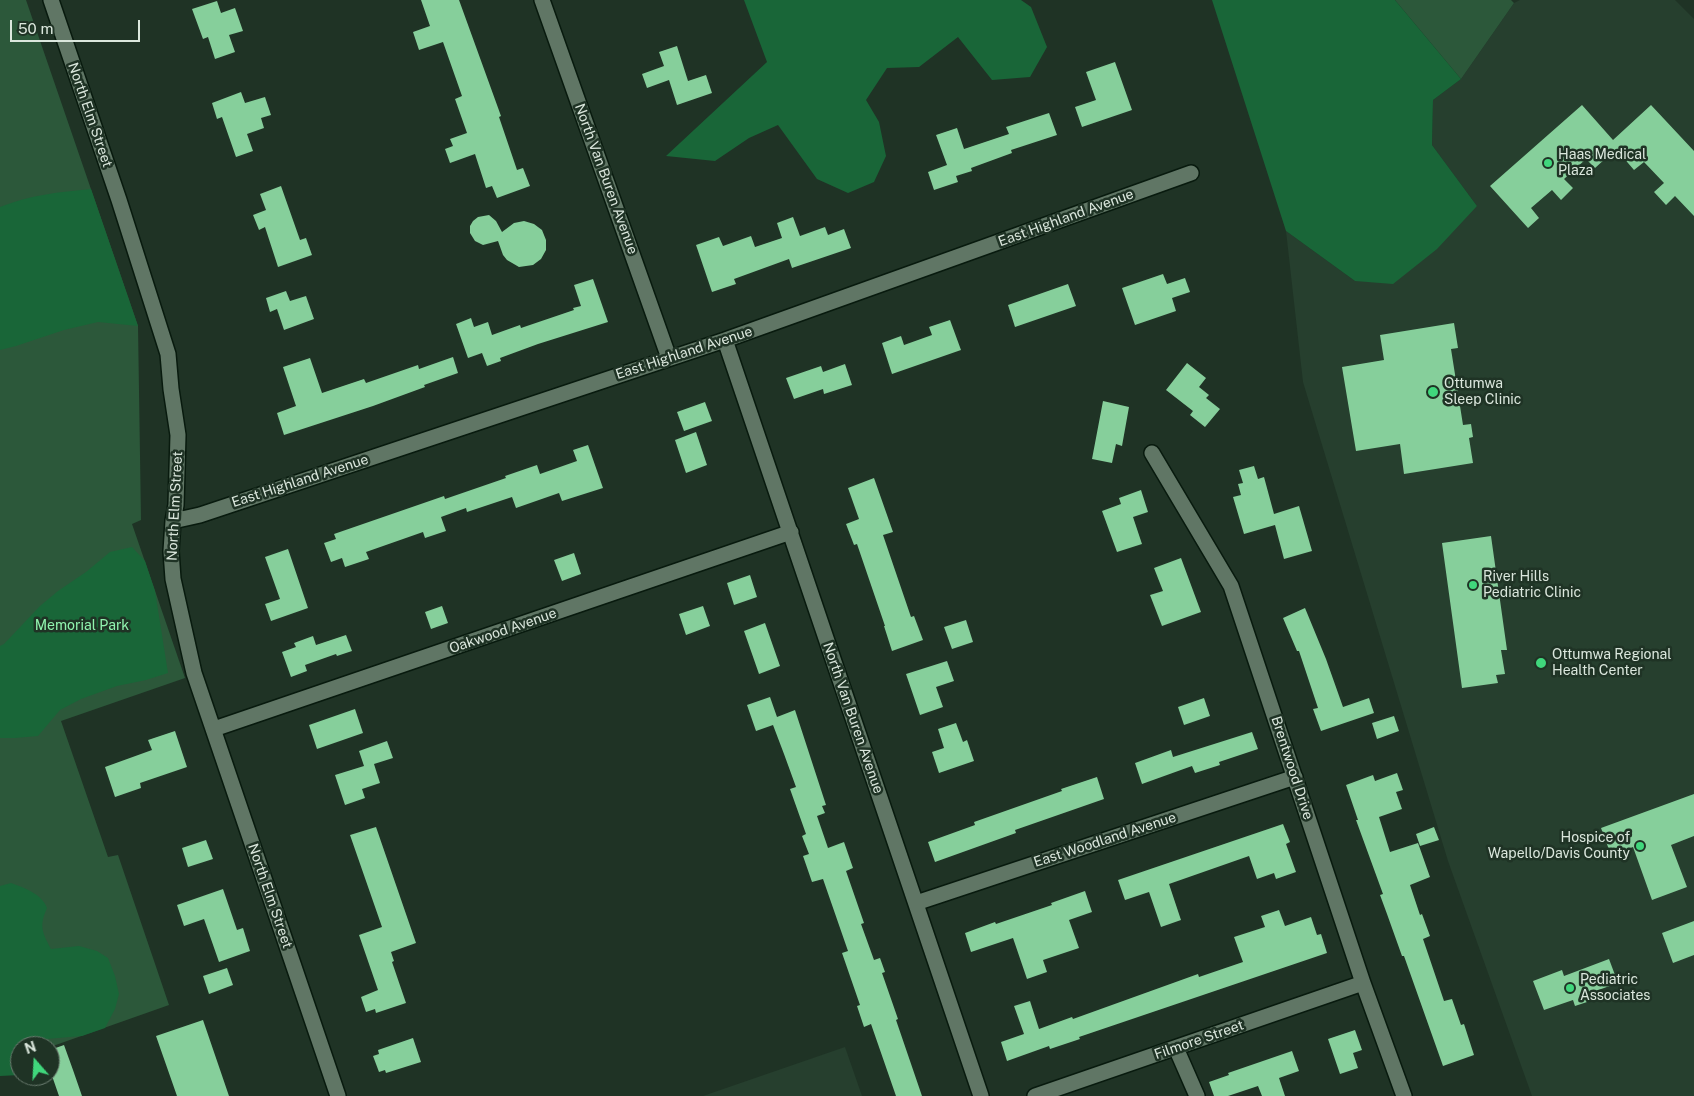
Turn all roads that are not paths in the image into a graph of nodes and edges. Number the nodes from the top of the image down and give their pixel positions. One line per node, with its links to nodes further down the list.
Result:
1 (51, 0): 7 (street, North Elm Street)
2 (542, 0): 5 (street, North Van Buren Avenue)
3 (1191, 172): 4 (street, East Highland Avenue)
4 (725, 340): 5 (street, East Highland Avenue); 8 (street, North Van Buren Avenue)
5 (669, 358): 7 (street, East Highland Avenue)
6 (1152, 453): 10 (street, Brentwood Drive)
7 (173, 521): 9 (street, North Elm Street)
8 (791, 532): 9 (street, Oakwood Avenue); 11 (street, North Van Buren Avenue)
9 (214, 729): 14 (street, North Elm Street)
10 (1295, 776): 11 (street, East Woodland Avenue); 12 (street, Brentwood Drive)
11 (916, 903): 15 (street, North Van Buren Avenue)
12 (1363, 983): 13 (street, Filmore Street); 18 (street, Brentwood Drive)
13 (1176, 1048): 16 (street, Filmore Street); 17 (street)
14 (338, 1096)
15 (981, 1096)
16 (1035, 1096)
17 (1197, 1096)
18 (1404, 1096)

